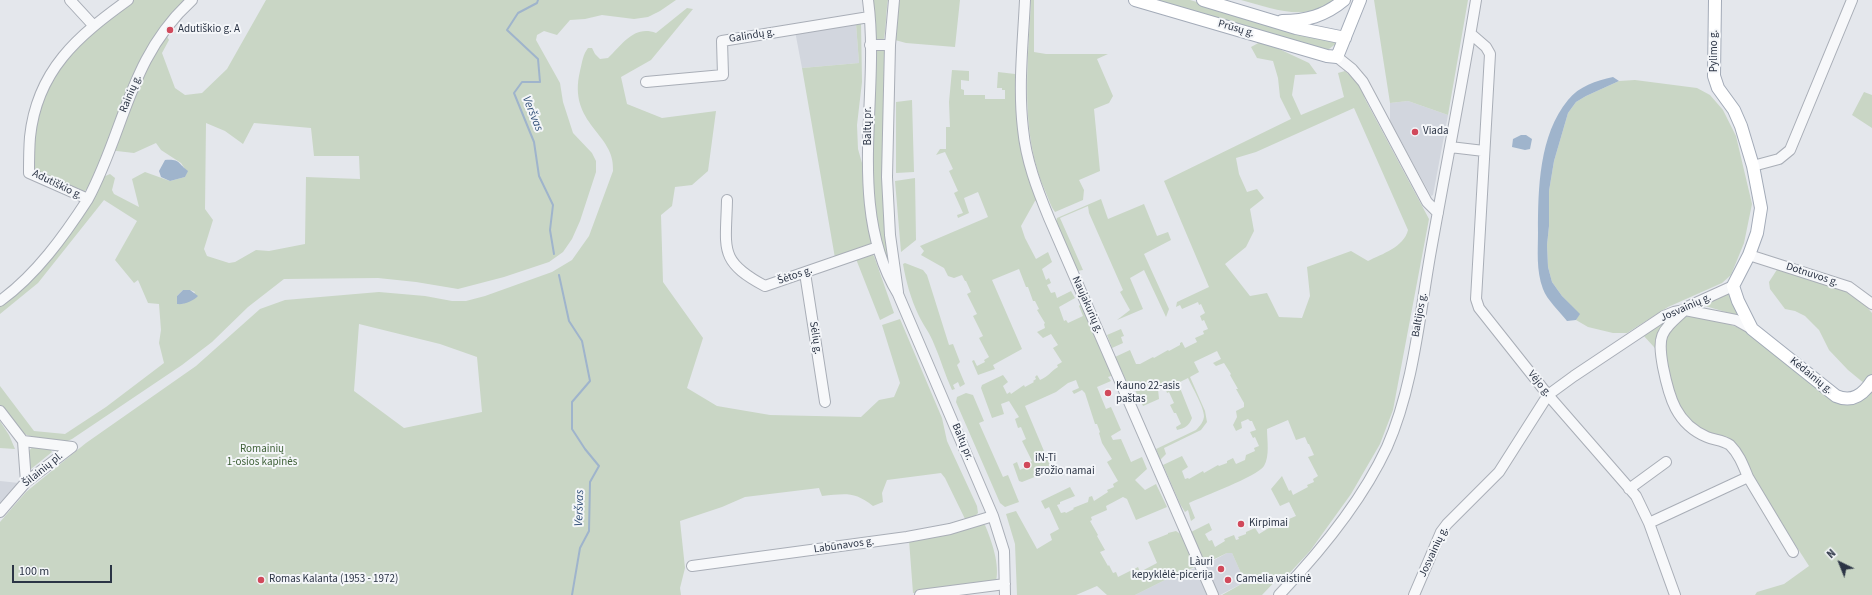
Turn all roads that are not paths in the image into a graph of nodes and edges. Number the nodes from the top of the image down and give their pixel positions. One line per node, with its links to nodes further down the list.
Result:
1 (70, 0): 16 (street)
2 (128, 0): 16 (street, Adutiškio g.)
3 (192, 0): 26 (street, Rainių g.)
4 (868, 0): 14 (street, Baltų pr.)
5 (894, 0): 20 (street, Baltų pr.)
6 (1024, 0): 55 (street, Naujakurių g.)
7 (1135, 0): 21 (main road, Prūsų g.)
8 (1203, 0): 15 (main road, Prūsų g.)
9 (1344, 0): 15 (main road, Prūsų g.)
10 (1360, 0): 18 (main road)
11 (1476, 0): 17 (street, Baltijos g.)
12 (1715, 0): 25 (main road, Pylimo g.)
13 (1852, 0): 25 (street)
14 (869, 17): 19 (street, Baltų pr.); 22 (street, Galindų g.)
15 (1273, 21): 18 (main road, Prūsų g.)
16 (94, 25): 26 (street, Adutiškio g.)
17 (1471, 34): 23 (street, Baltijos g.); 24 (street, Vėjo g.)
18 (1344, 38): 21 (main road)
19 (870, 45): 20 (street); 29 (street, Baltų pr.)
20 (890, 45): 33 (street, Baltų pr.)
21 (1337, 57): 28 (street, Prūsų g.)
22 (646, 82)
23 (1450, 147): 24 (street); 28 (street, Baltijos g.)
24 (1484, 151): 39 (street, Vėjo g.)
25 (1753, 166): 30 (main road)
26 (88, 199): 34 (street, Adutiškio g.)
27 (727, 200): 31 (street, Šėtos g.)
28 (1438, 213): 56 (street, Baltijos g.)
29 (878, 247): 31 (street, Šėtos g.); 33 (street, Baltų pr.)
30 (1749, 255): 32 (main road); 35 (street, Dotnuvos g.)
31 (805, 273): 40 (street, Sėlių g.)
32 (1733, 286): 36 (street, Josvainių g.); 37 (main road)
33 (898, 294): 48 (street, Baltų pr.)
34 (0, 301)
35 (1872, 304)
36 (1685, 310): 37 (street); 39 (street, Josvainių g.); 44 (street)
37 (1752, 329): 38 (main road, Kėdainių g.)
38 (1872, 381)
39 (1548, 395): 46 (street, Vėjo g.); 57 (street, Josvainių g.)
40 (825, 402)
41 (0, 411): 42 (street)
42 (23, 441): 45 (street); 45 (street, Šilainių pl.)
43 (1666, 462): 46 (street)
44 (1748, 477): 49 (street); 50 (street)
45 (26, 482): 47 (street, Šilainių pl.)
46 (1629, 489): 49 (street, Vėjo g.)
47 (0, 512)
48 (993, 516): 51 (street, Labūnavos g.); 52 (street, Baltų pr.)
49 (1649, 523): 58 (street, Vėjo g.)
50 (1793, 552)
51 (692, 566)
52 (1005, 584): 53 (street); 54 (street, Baltų pr.)
53 (920, 595)
54 (1005, 595)
55 (1213, 595)
56 (1279, 595)
57 (1414, 595)
58 (1675, 595)

